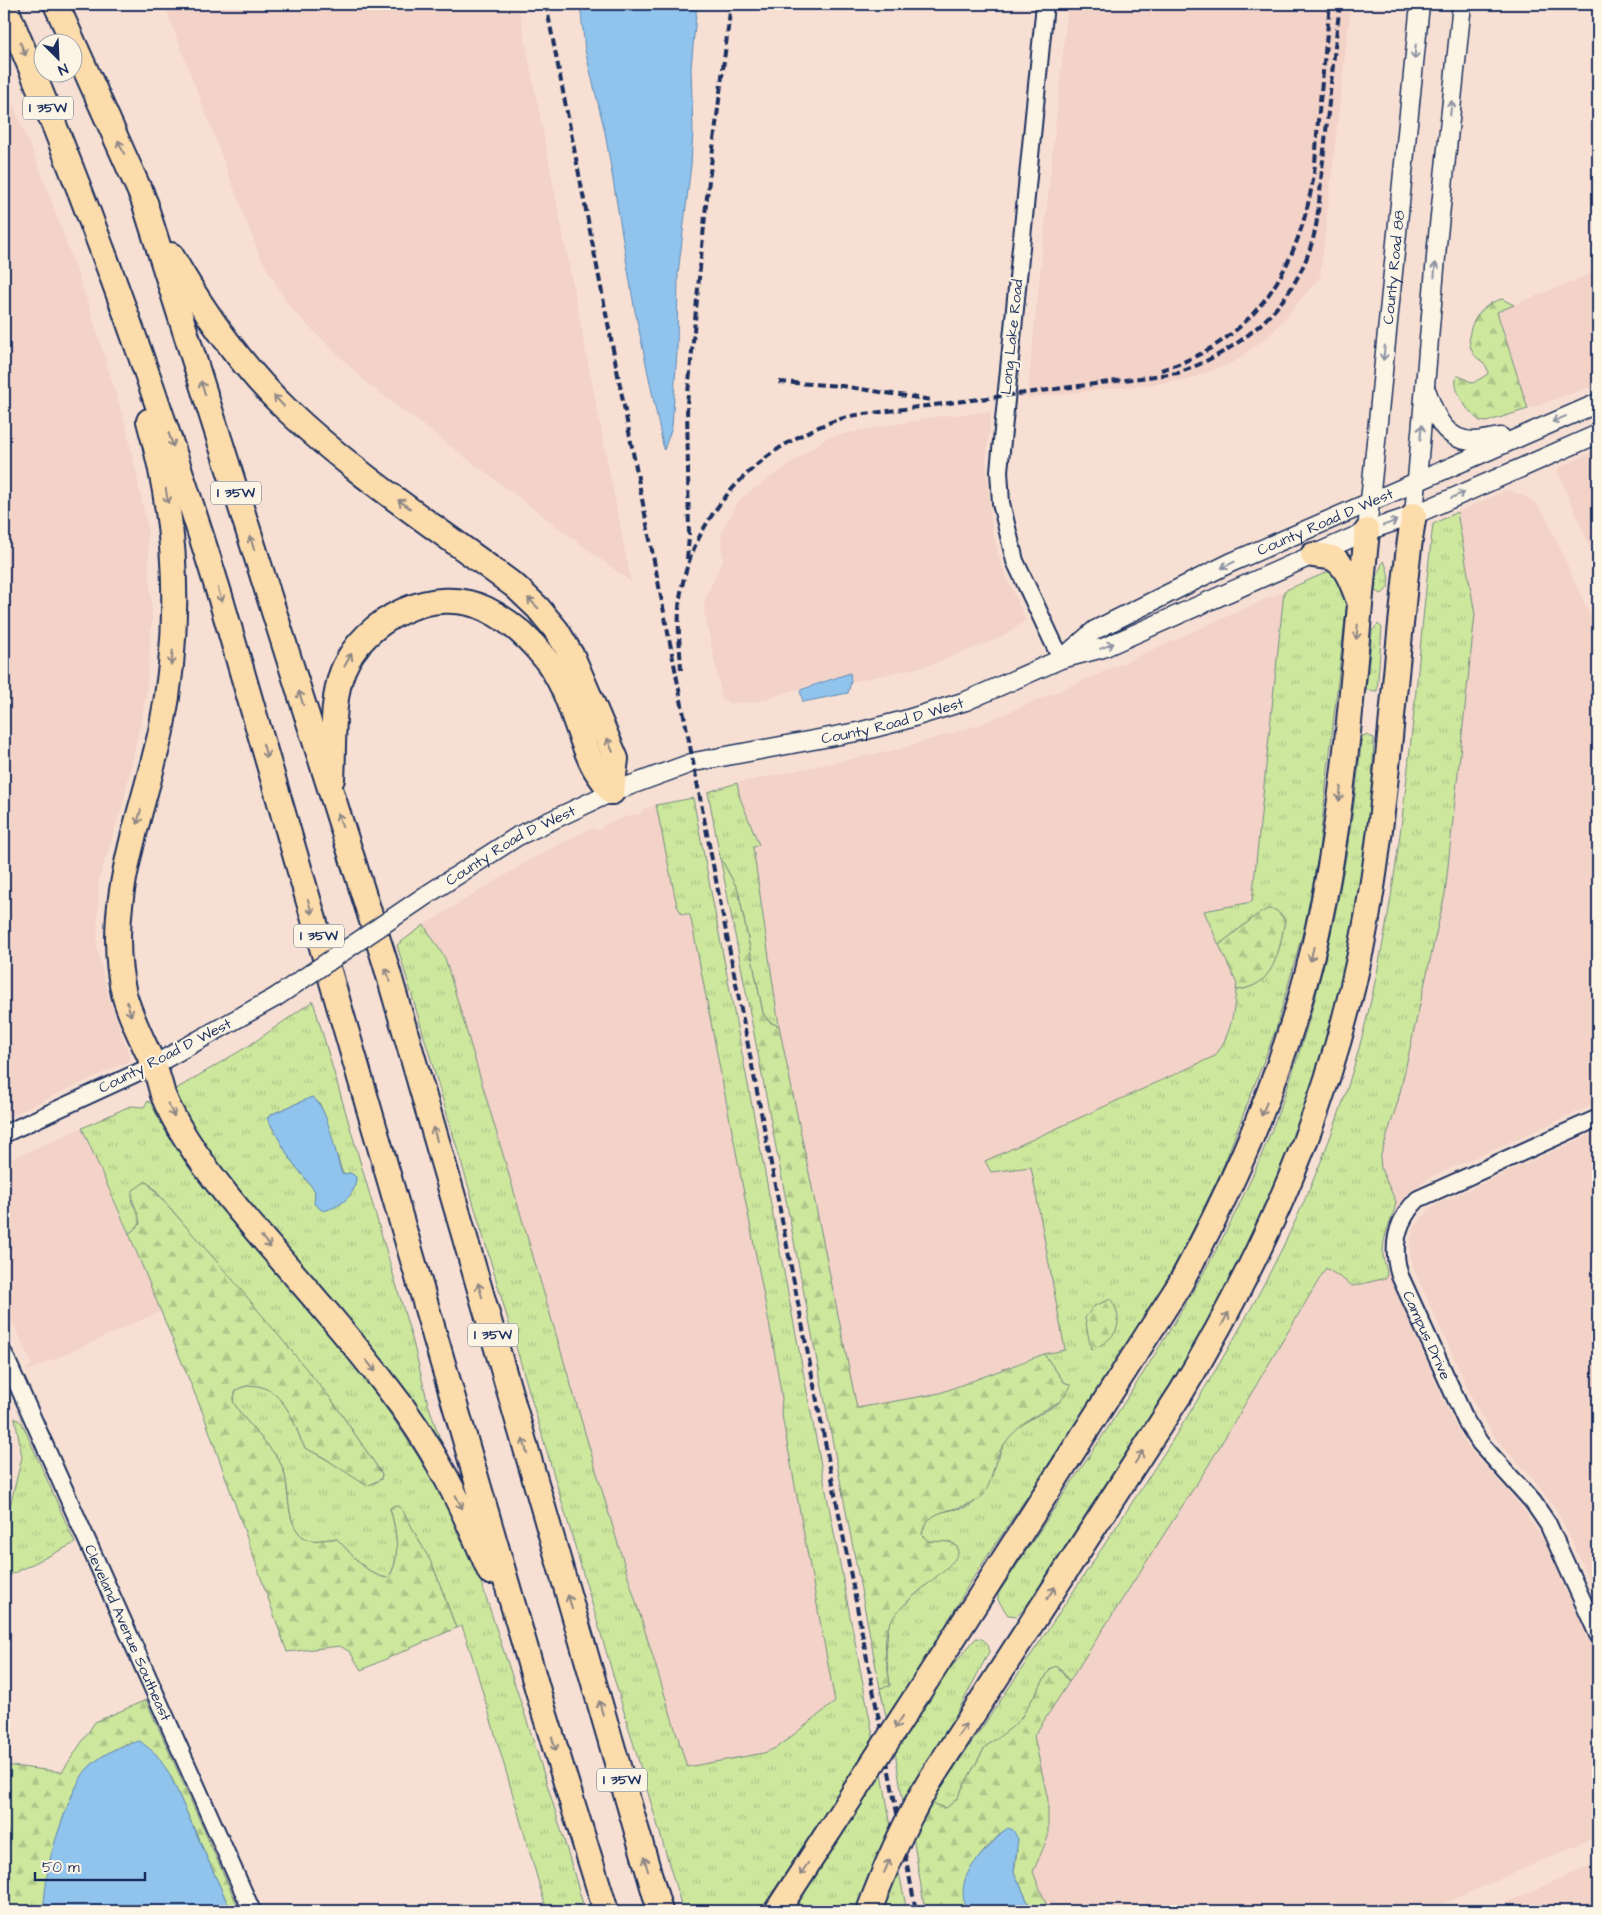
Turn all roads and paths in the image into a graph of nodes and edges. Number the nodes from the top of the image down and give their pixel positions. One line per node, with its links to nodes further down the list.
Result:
1 (4, 4): 7 (highway, I 35W, one-way to 7)
2 (56, 4): 6 (highway, I 35W, one-way to 2)
3 (1045, 4): 18 (street, Long Lake Road)
4 (1420, 4): 13 (main road, County Road 88, one-way to 13)
5 (1462, 4): 8 (main road, one-way to 5)
6 (140, 192): 19 (highway, one-way to 6); 20 (highway, I 35W, one-way to 6)
7 (90, 213): 21 (highway, one-way to 21); 26 (highway, I 35W, one-way to 26)
8 (1425, 386): 11 (main road); 12 (main road, one-way to 8)
9 (1598, 403): 11 (main road, County Road D West, one-way to 11)
10 (1598, 434): 14 (main road, County Road D West, one-way to 10)
11 (1519, 436): 12 (main road, County Road D West)
12 (1416, 480): 13 (main road, County Road D West); 14 (main road)
13 (1368, 502): 15 (main road, County Road 88); 18 (main road, County Road D West, one-way to 18)
14 (1414, 514): 15 (main road, County Road D West, one-way to 14); 31 (highway, one-way to 14, bridge)
15 (1367, 531): 16 (main road, County Road D West); 17 (highway)
16 (1313, 555): 17 (highway); 18 (main road, County Road D West, one-way to 16)
17 (1360, 604): 30 (highway, one-way to 30, bridge)
18 (1061, 660): 19 (main road, County Road D West)
19 (612, 792): 20 (highway, one-way to 19); 21 (main road, County Road D West, bridge)
20 (331, 794): 29 (highway, I 35W, one-way to 20)
21 (154, 1065): 23 (street, County Road D West); 26 (highway, one-way to 26)
22 (1598, 1118): 25 (street, Campus Drive)
23 (4, 1134)
24 (4, 1354): 27 (street, Cleveland Avenue Southeast)
25 (1598, 1635)
26 (545, 1715): 28 (highway, I 35W, one-way to 28)
27 (252, 1911)
28 (606, 1911)
29 (660, 1911)
30 (777, 1911)
31 (869, 1911)

